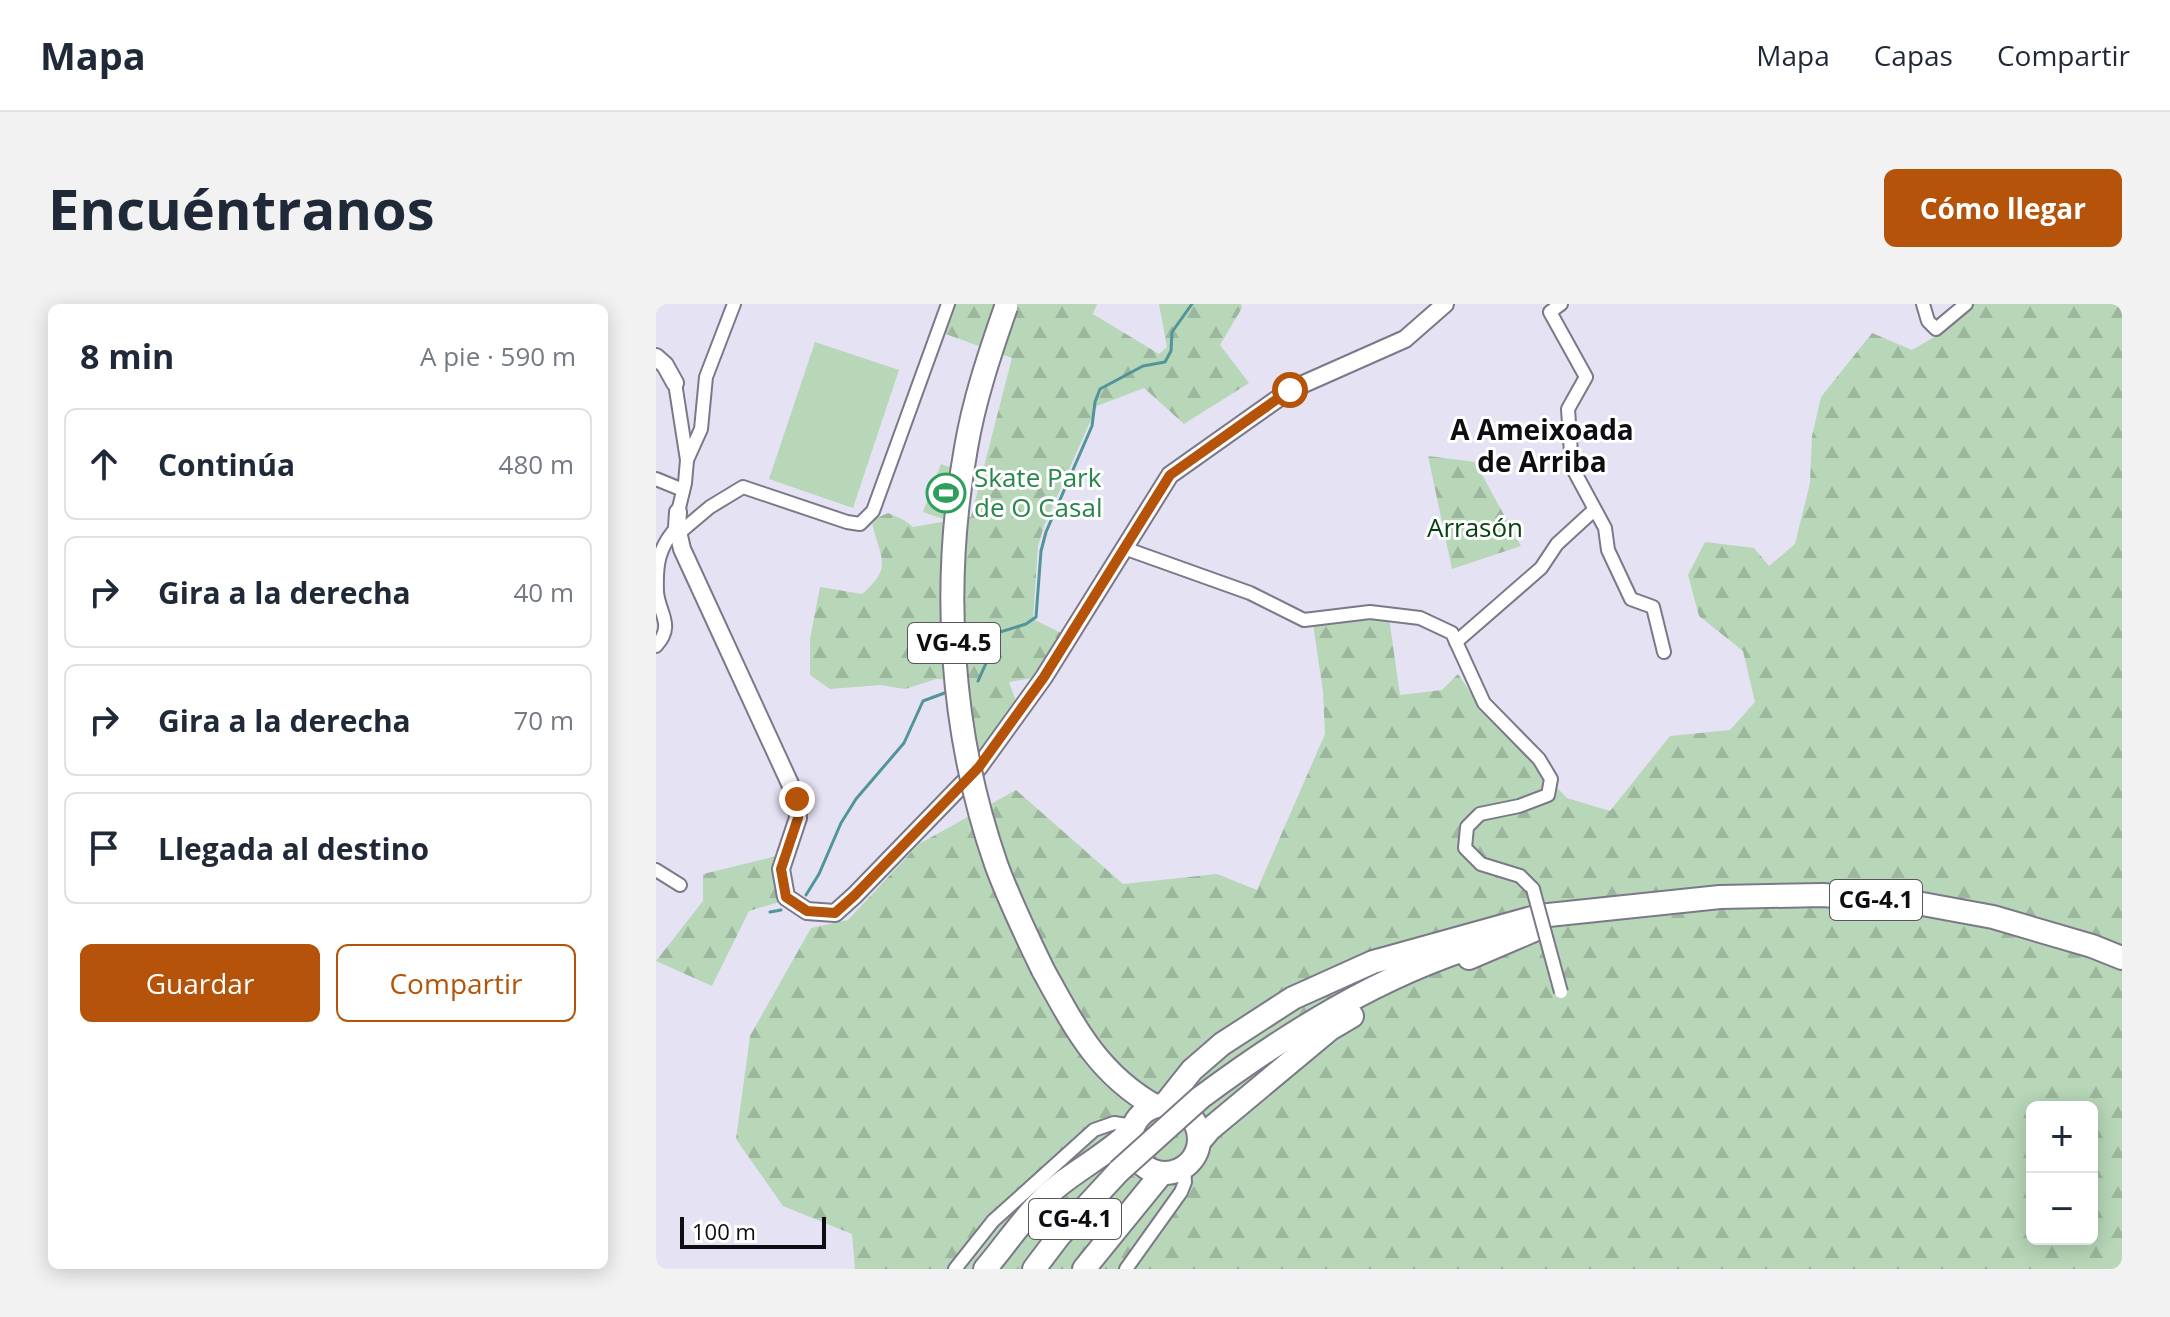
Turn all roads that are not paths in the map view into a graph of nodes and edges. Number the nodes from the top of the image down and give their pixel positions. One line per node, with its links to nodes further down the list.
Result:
1 (734, 304): 11 (street)
2 (948, 304): 15 (street)
3 (1445, 304): 16 (street)
4 (1561, 304): 8 (street)
5 (1923, 304): 6 (street)
6 (1966, 304)
7 (1006, 306): 26 (highway, VG-4.5, bridge)
8 (1547, 308): 14 (street)
9 (656, 357): 10 (street)
10 (675, 383): 11 (street)
11 (687, 460): 13 (street)
12 (656, 479): 13 (street)
13 (683, 490): 15 (street)
14 (1594, 510): 17 (street); 19 (street)
15 (678, 524): 16 (street); 18 (street)
16 (1124, 548): 17 (street)
17 (1456, 642): 25 (street, bridge)
18 (656, 646)
19 (1664, 652)
20 (656, 870): 21 (street)
21 (680, 885)
22 (1622, 908): 23 (highway, CG-4.1); 24 (highway, CG-4.1); 26 (highway)
23 (1539, 928): 27 (highway); 32 (highway, CG-4.1, bridge)
24 (2122, 958)
25 (1561, 992)
26 (1144, 1117): 27 (highway); 29 (highway); 30 (street); 31 (highway)
27 (1199, 1142): 28 (highway)
28 (1184, 1167): 29 (highway); 34 (street)
29 (1162, 1173): 33 (highway)
30 (955, 1269)
31 (985, 1269)
32 (1034, 1269)
33 (1084, 1269)
34 (1126, 1269)

